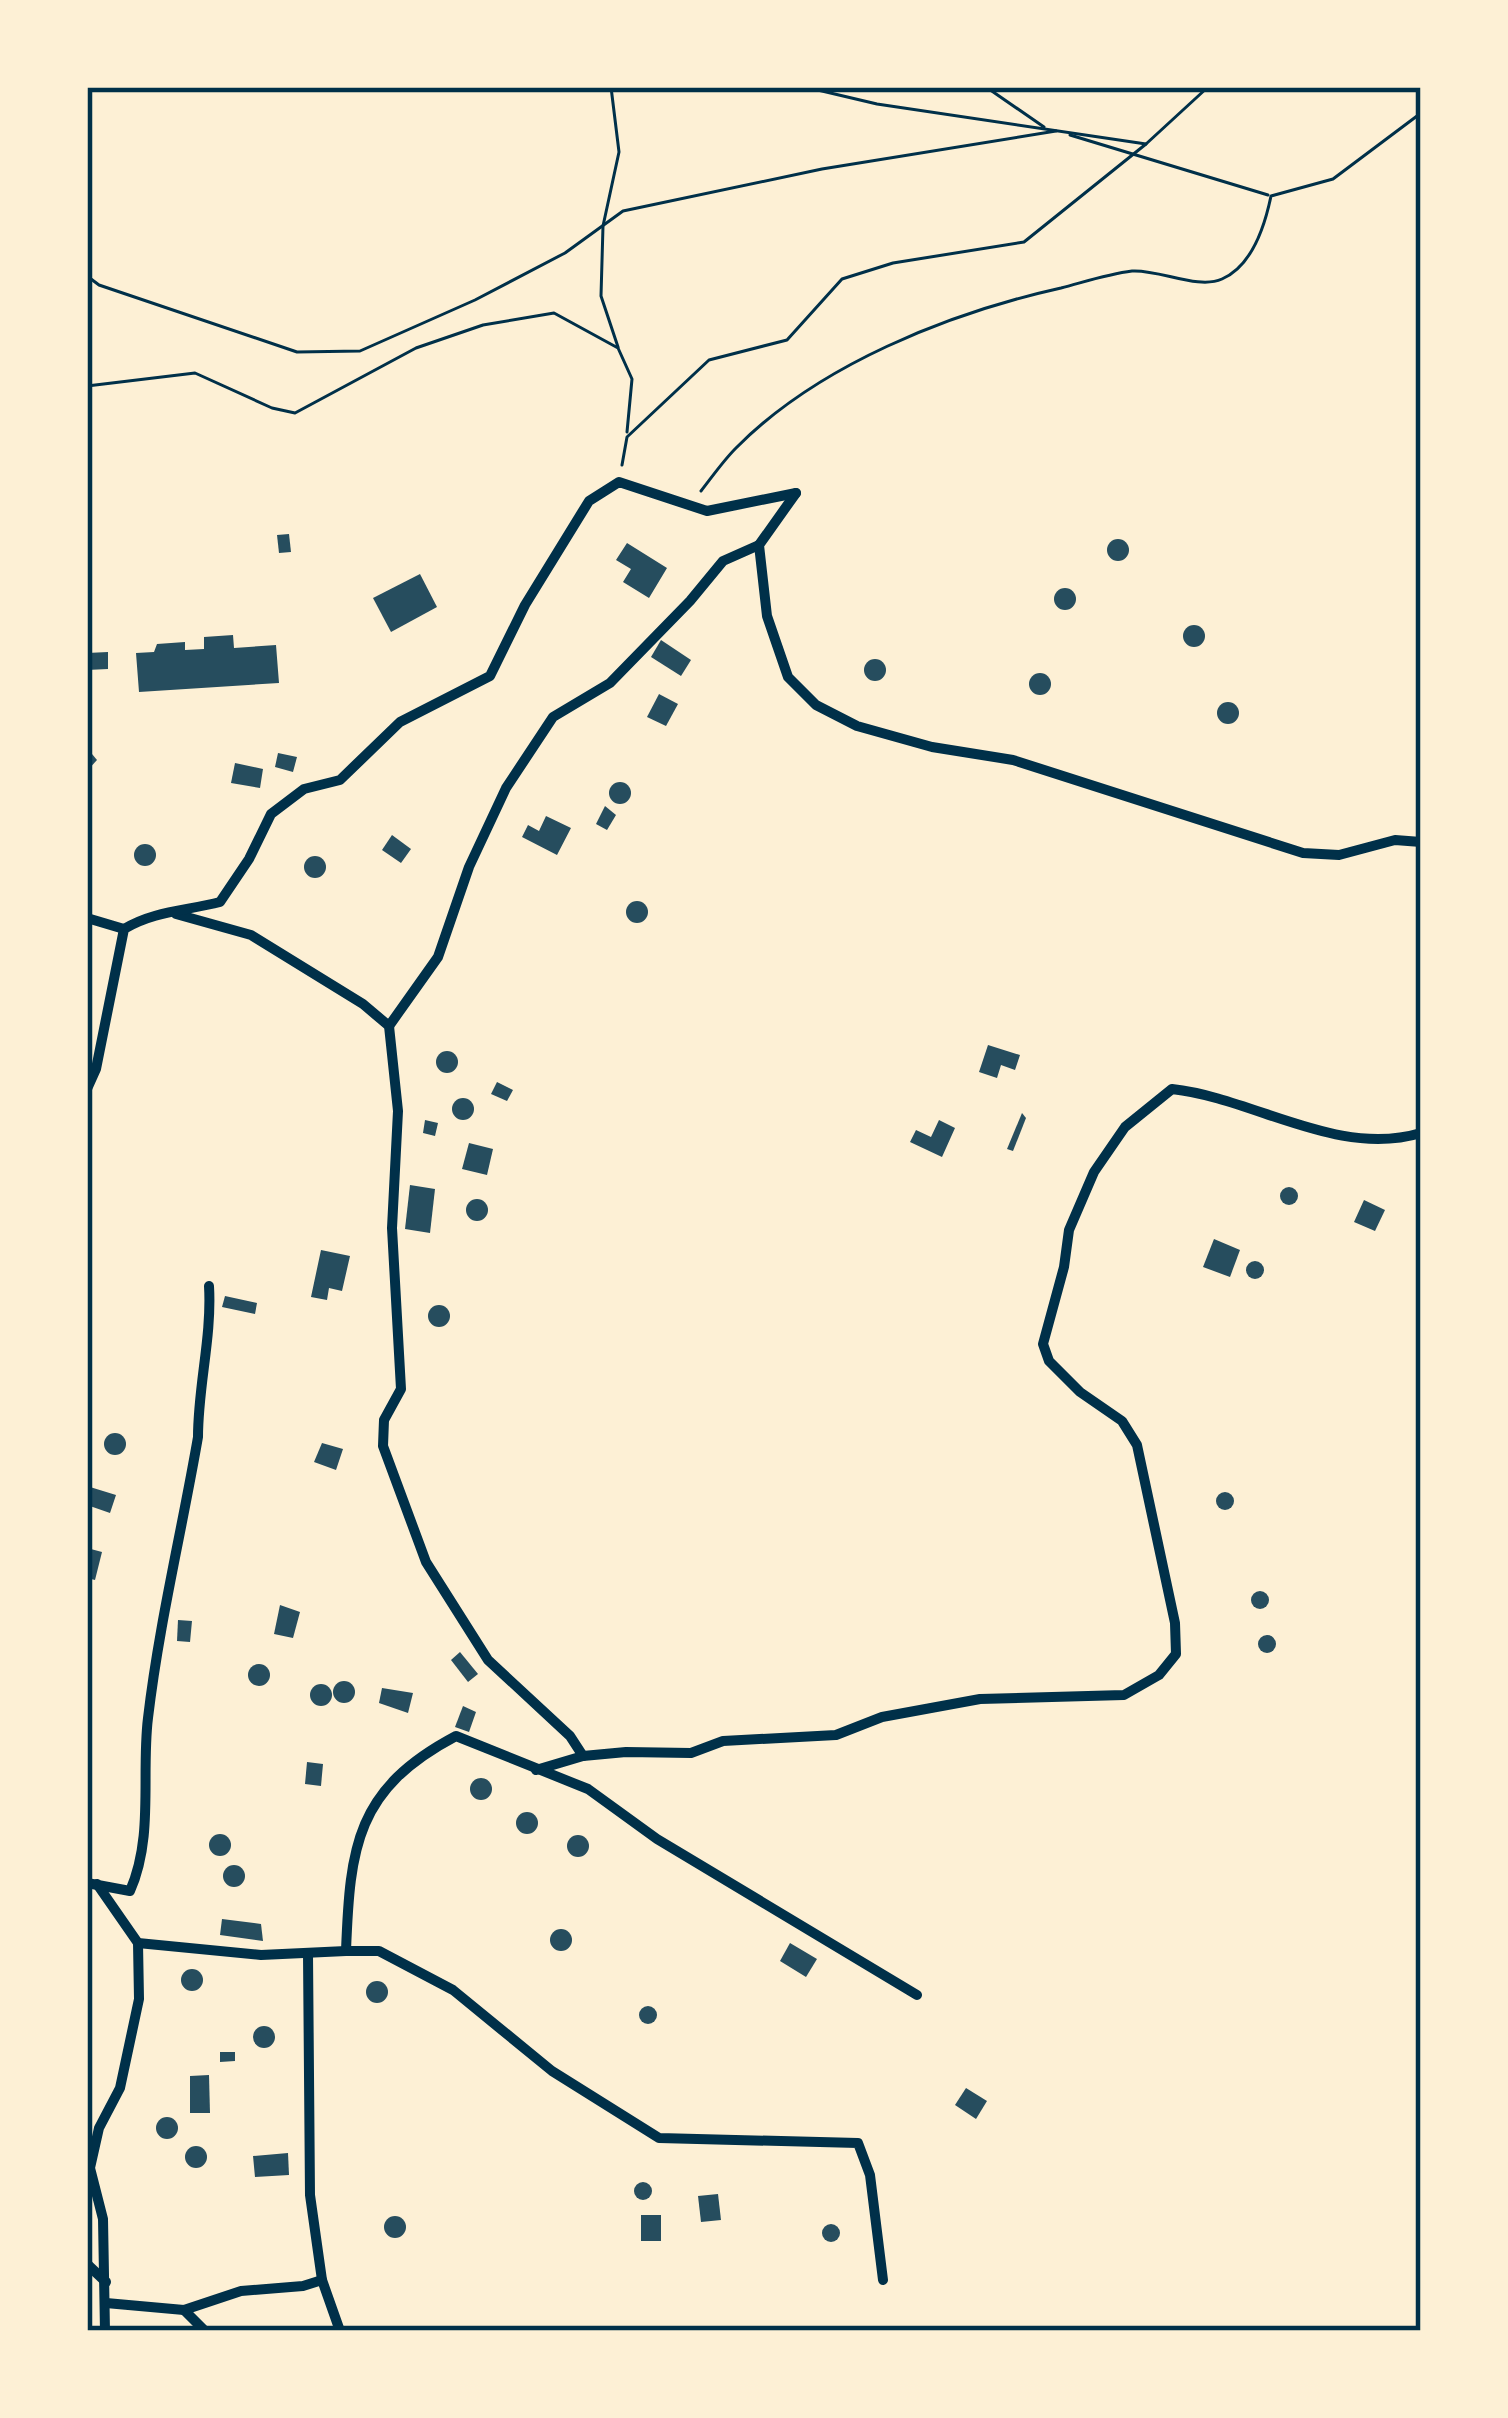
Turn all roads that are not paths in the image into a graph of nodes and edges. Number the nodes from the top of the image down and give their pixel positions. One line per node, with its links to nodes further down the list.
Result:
1 (759, 545): 2 (street); 3 (street); 6 (street)
2 (1421, 842)
3 (173, 913): 5 (street); 6 (street)
4 (87, 918): 5 (street)
5 (124, 928): 7 (street)
6 (389, 1026): 10 (street)
7 (87, 1089)
8 (1421, 1133): 10 (street)
9 (209, 1286): 12 (street)
10 (584, 1756): 11 (street)
11 (536, 1770): 14 (street); 16 (street)
12 (92, 1884): 13 (street)
13 (138, 1943): 15 (street); 20 (street)
14 (346, 1951): 15 (street); 19 (street)
15 (308, 1954): 18 (street)
16 (917, 1995)
17 (87, 2264): 20 (street)
18 (322, 2280): 22 (street); 25 (street)
19 (883, 2280)
20 (107, 2283): 21 (street)
21 (106, 2303): 22 (street); 23 (street)
22 (184, 2310): 24 (street)
23 (105, 2331)
24 (205, 2331)
25 (340, 2331)

